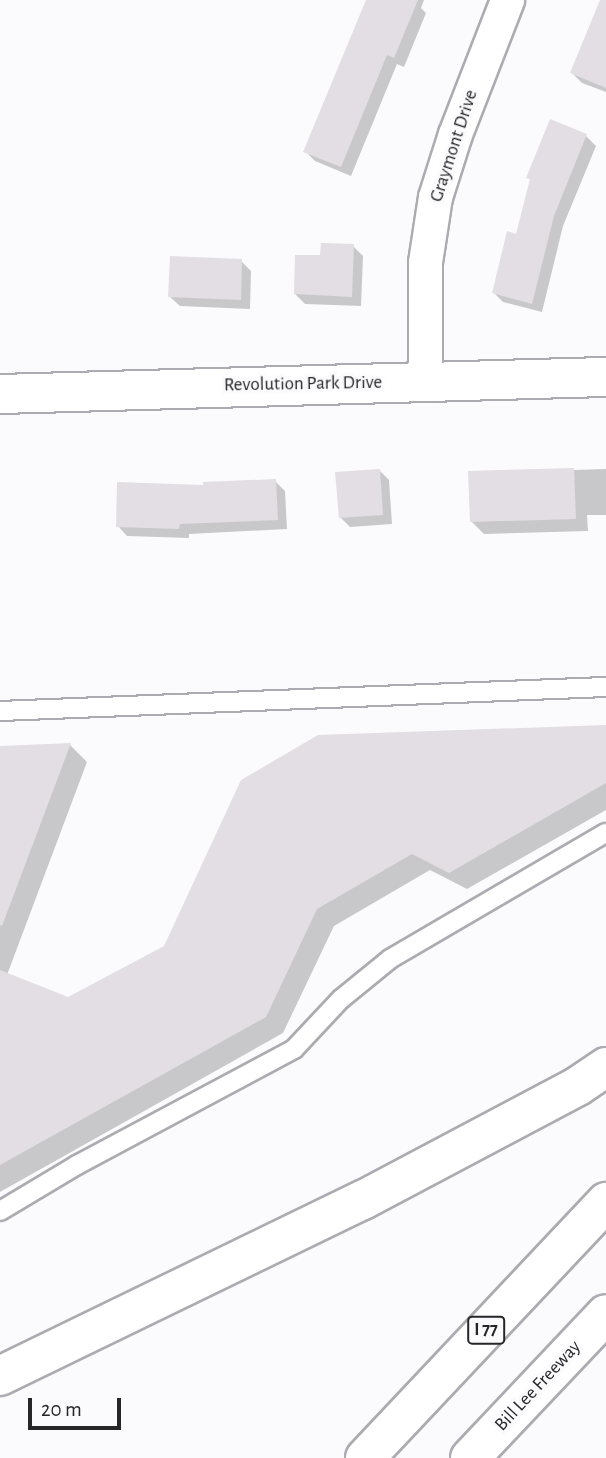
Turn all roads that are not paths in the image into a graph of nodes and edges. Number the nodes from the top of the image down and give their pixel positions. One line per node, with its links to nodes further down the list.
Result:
1 (507, 0): 3 (street, Graymont Drive)
2 (606, 377): 3 (main road, Revolution Park Drive)
3 (425, 382): 4 (main road, Revolution Park Drive)
4 (0, 394)
5 (606, 687): 6 (lane)
6 (0, 711)
7 (606, 833): 10 (lane)
8 (606, 1066): 12 (main road)
9 (606, 1202): 13 (main road, I 77)
10 (0, 1211)
11 (606, 1314): 14 (main road, Bill Lee Freeway)
12 (0, 1376)
13 (365, 1458)
14 (471, 1458)

